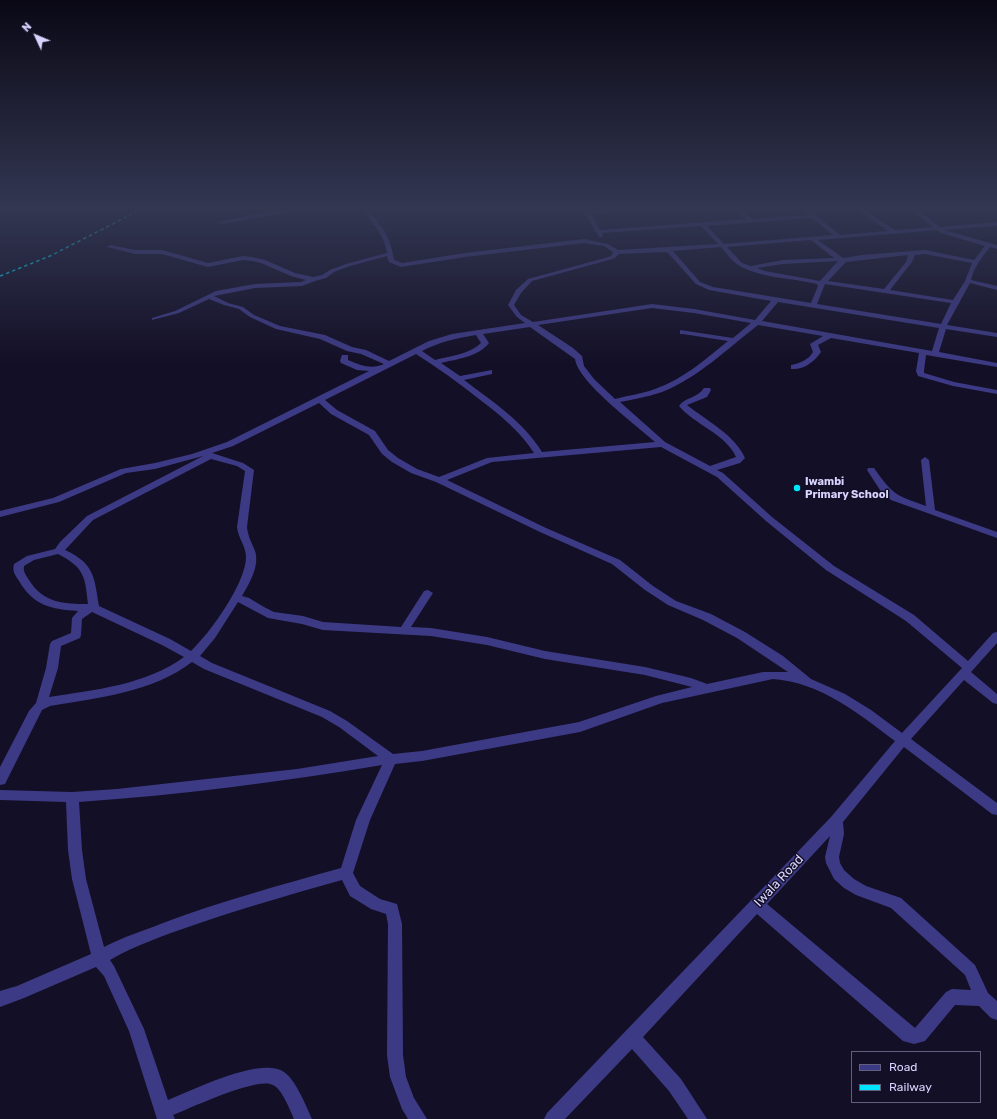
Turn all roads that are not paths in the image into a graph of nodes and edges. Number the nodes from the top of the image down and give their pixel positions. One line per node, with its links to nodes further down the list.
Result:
1 (195, 261): 2 (street)
2 (229, 261)
3 (263, 261): 16 (street)
4 (362, 261): 16 (street)
5 (391, 261): 6 (street)
6 (426, 261)
7 (598, 261): 27 (street)
8 (678, 261): 22 (street)
9 (737, 261): 15 (street)
10 (828, 261): 15 (street)
11 (839, 261): 18 (street)
12 (909, 261): 20 (street)
13 (972, 261): 14 (street)
14 (976, 262): 17 (street)
15 (750, 268): 18 (street)
16 (313, 279): 21 (street)
17 (968, 281): 19 (street); 23 (street)
18 (822, 284): 20 (street); 24 (street)
19 (997, 288)
20 (886, 291): 23 (street)
21 (208, 296): 25 (street); 39 (street)
22 (777, 299): 24 (street); 26 (street)
23 (955, 302): 28 (street)
24 (813, 305): 28 (street)
25 (154, 319)
26 (756, 323): 27 (street); 31 (street); 33 (street)
27 (533, 325): 29 (street); 48 (street)
28 (942, 327): 32 (street); 36 (street)
29 (478, 332): 34 (street); 38 (street)
30 (683, 332): 33 (street)
31 (829, 336): 35 (street); 41 (street)
32 (997, 336)
33 (734, 340): 48 (street)
34 (417, 350): 38 (street); 39 (street)
35 (923, 352): 36 (street); 46 (street)
36 (935, 354): 40 (street)
37 (345, 358): 42 (street)
38 (435, 362): 44 (street)
39 (389, 364): 42 (street)
40 (997, 364)
41 (794, 367)
42 (376, 370): 47 (street)
43 (489, 372): 44 (street)
44 (458, 379): 51 (street)
45 (706, 390): 53 (street)
46 (997, 392)
47 (320, 400): 50 (street); 55 (street)
48 (615, 401): 49 (street)
49 (662, 444): 51 (street); 53 (street)
50 (208, 454): 57 (street); 59 (street); 61 (street)
51 (538, 454): 55 (street)
52 (925, 460): 56 (street)
53 (710, 469): 66 (street)
54 (871, 470): 56 (street)
55 (439, 480): 67 (street)
56 (931, 512): 58 (street)
57 (0, 514)
58 (997, 535)
59 (59, 551): 62 (street); 62 (street)
60 (428, 593): 63 (street)
61 (235, 598): 63 (street); 65 (street)
62 (92, 608): 65 (street); 70 (street)
63 (404, 631): 68 (street)
64 (997, 636): 66 (street, Iwala Road)
65 (192, 657): 70 (street); 72 (street)
66 (966, 670): 69 (street); 71 (street, Iwala Road)
67 (813, 684): 68 (street); 71 (street)
68 (706, 688): 72 (street)
69 (997, 700)
70 (41, 705): 73 (street)
71 (904, 739): 76 (street); 77 (street, Iwala Road)
72 (391, 759): 75 (street); 78 (street)
73 (0, 780)
74 (0, 795): 75 (street)
75 (72, 797): 80 (street)
76 (997, 810)
77 (836, 821): 79 (street, Iwala Road); 81 (street)
78 (346, 873): 80 (street); 87 (street)
79 (757, 905): 81 (street); 84 (street, Iwala Road)
80 (100, 958): 82 (street); 85 (street)
81 (982, 998): 83 (street)
82 (0, 999)
83 (997, 1012)
84 (632, 1037): 88 (street, Iwala Road); 89 (street)
85 (165, 1115): 86 (street)
86 (303, 1119)
87 (418, 1119)
88 (553, 1119)
89 (698, 1119)

